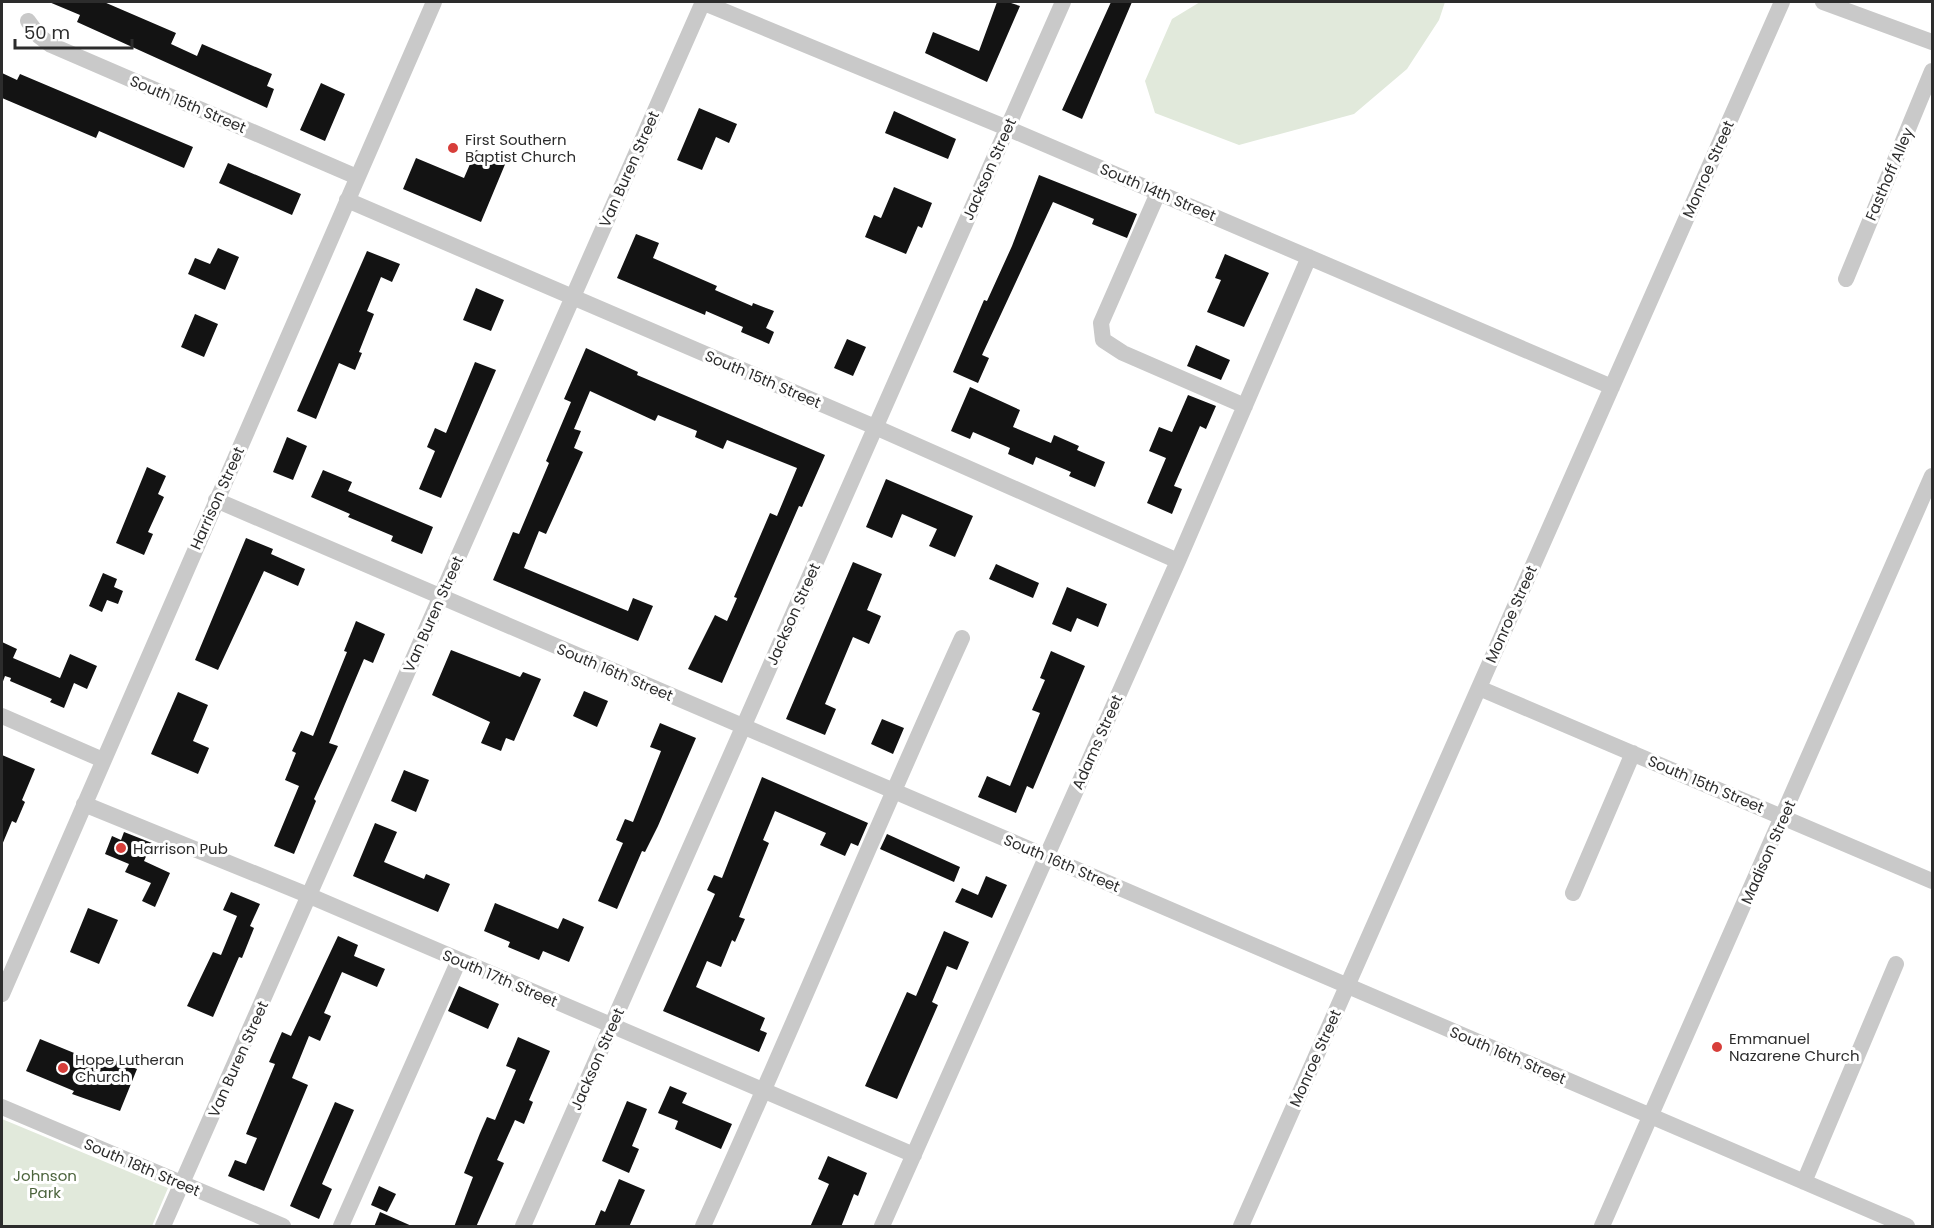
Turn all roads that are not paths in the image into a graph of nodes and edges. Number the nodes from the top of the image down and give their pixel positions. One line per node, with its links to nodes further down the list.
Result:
1 (434, 2): 10 (street, Harrison Street)
2 (703, 2): 9 (street, South 14th Street); 15 (street, Van Buren Street)
3 (1063, 2): 9 (street, Jackson Street)
4 (1782, 2): 16 (street, Monroe Street)
5 (1824, 2): 7 (street)
6 (28, 21): 10 (street, South 15th Street)
7 (1932, 42)
8 (1932, 71): 14 (street, Fasthoff Alley)
9 (1007, 128): 11 (street, South 14th Street); 18 (street, Jackson Street)
10 (357, 177): 12 (street, Harrison Street)
11 (1158, 193): 13 (street, South 14th Street); 17 (street)
12 (347, 200): 15 (street, South 15th Street); 20 (street, Harrison Street)
13 (1309, 257): 16 (street, South 14th Street); 17 (street, Adams Street)
14 (1846, 279)
15 (573, 298): 18 (street, South 15th Street); 22 (street, Van Buren Street)
16 (1612, 387): 24 (street, Monroe Street)
17 (1245, 406): 21 (street, Adams Street)
18 (875, 427): 21 (street, South 15th Street); 26 (street, Jackson Street)
19 (1932, 476): 31 (street, Madison Street)
20 (216, 500): 22 (street, South 16th Street); 28 (street, Harrison Street)
21 (1178, 561): 32 (street, Adams Street)
22 (440, 598): 26 (street, South 16th Street); 35 (street, Van Buren Street)
23 (962, 638): 29 (street)
24 (1479, 688): 27 (street, South 15th Street); 38 (street, Monroe Street)
25 (2, 716): 28 (street)
26 (743, 727): 29 (street, South 16th Street); 40 (street, Jackson Street)
27 (1633, 753): 31 (street, South 15th Street); 34 (street)
28 (103, 760): 30 (street, Harrison Street)
29 (892, 791): 32 (street, South 16th Street); 41 (street)
30 (84, 804): 35 (street, South 17th Street); 39 (street, Harrison Street)
31 (1783, 817): 33 (street, South 15th Street); 43 (street, Madison Street)
32 (1046, 856): 38 (street, South 16th Street); 44 (street, Adams Street)
33 (1932, 881)
34 (1574, 893)
35 (310, 896): 36 (street, South 17th Street); 46 (street, Van Buren Street)
36 (459, 960): 40 (street, South 17th Street); 49 (street)
37 (1896, 964): 45 (street)
38 (1347, 986): 43 (street, South 16th Street); 53 (street, Monroe Street)
39 (2, 994)
40 (612, 1026): 41 (street, South 17th Street); 50 (street, Jackson Street)
41 (765, 1091): 44 (street, South 17th Street); 51 (street)
42 (2, 1107): 46 (street, South 18th Street)
43 (1651, 1116): 45 (street, South 16th Street); 54 (street, Madison Street)
44 (914, 1155): 52 (street, Adams Street)
45 (1804, 1182): 55 (street, South 16th Street)
46 (182, 1184): 47 (street, Van Buren Street); 48 (street, South 18th Street)
47 (163, 1227)
48 (283, 1227)
49 (341, 1227)
50 (523, 1227)
51 (703, 1227)
52 (882, 1227)
53 (1241, 1227)
54 (1602, 1227)
55 (1907, 1227)

